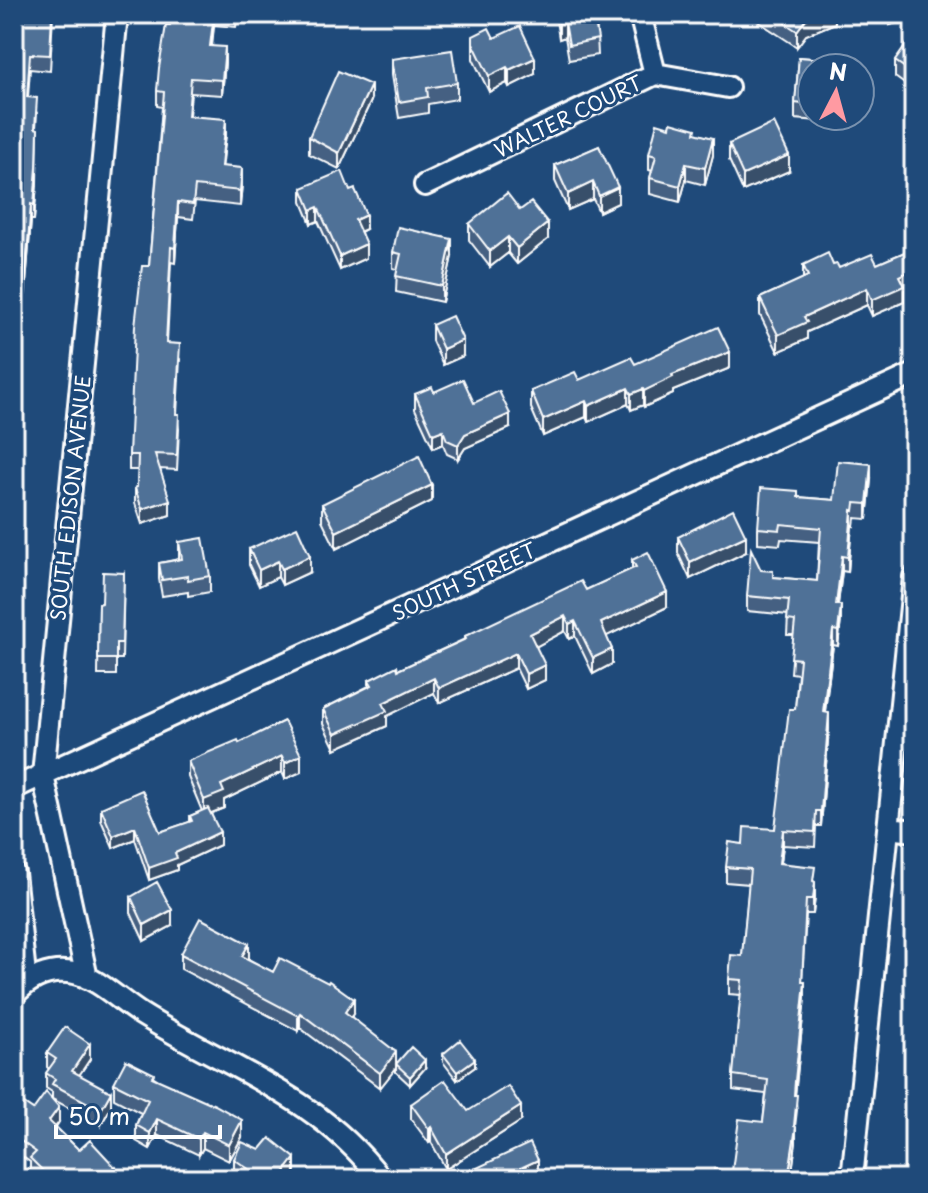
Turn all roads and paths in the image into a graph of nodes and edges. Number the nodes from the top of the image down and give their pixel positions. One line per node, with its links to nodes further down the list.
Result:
1 (117, 14): 8 (street, SOUTH EDISON AVENUE)
2 (640, 14): 3 (street, WALTER COURT)
3 (655, 74): 4 (street); 5 (street, WALTER COURT)
4 (728, 87)
5 (425, 185)
6 (914, 374): 8 (street, SOUTH STREET)
7 (914, 577): 10 (street)
8 (43, 775): 9 (street, SOUTH STREET); 13 (street, SOUTH EDISON AVENUE)
9 (14, 788)
10 (889, 828): 11 (street); 16 (street)
11 (914, 831)
12 (14, 873): 14 (street)
13 (87, 978): 14 (street); 15 (street)
14 (20, 989)
15 (381, 1179)
16 (852, 1179)

